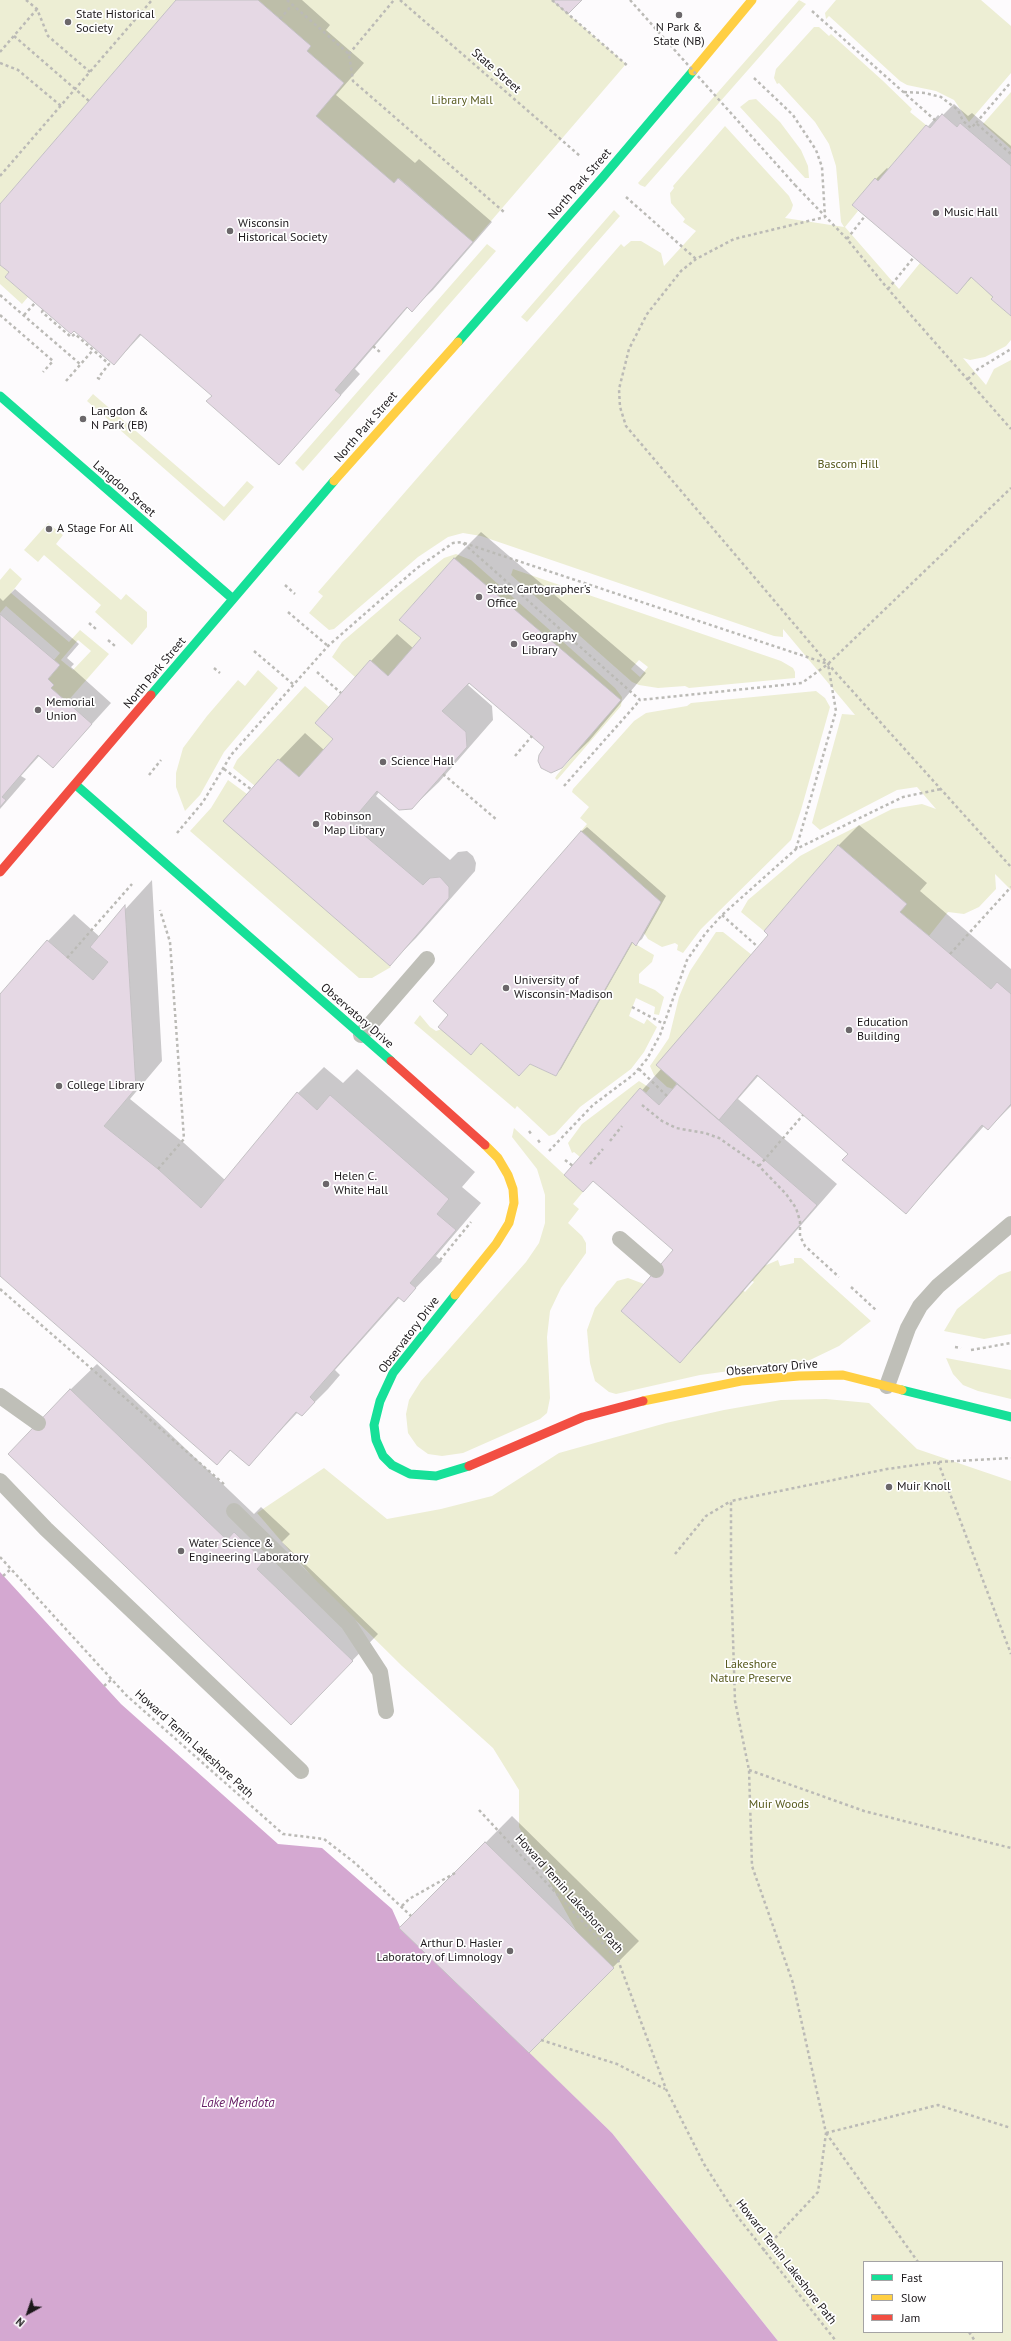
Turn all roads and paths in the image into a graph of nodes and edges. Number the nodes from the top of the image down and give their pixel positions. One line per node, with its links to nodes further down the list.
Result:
1 (26, 0): 10 (path)
2 (152, 0): 18 (path)
3 (287, 0): 9 (path)
4 (394, 0): 15 (path)
5 (400, 0): 28 (path, State Street)
6 (552, 0): 17 (path)
7 (630, 0): 33 (path, bridge)
8 (752, 0): 58 (street, North Park Street)
9 (292, 5): 12 (path); 15 (path)
10 (37, 9): 13 (path); 18 (path)
11 (812, 11): 22 (path)
12 (280, 19)
13 (14, 36): 14 (path); 21 (path)
14 (0, 52)
15 (349, 54): 31 (path)
16 (0, 63): 24 (path)
17 (629, 67)
18 (90, 72): 21 (path)
19 (754, 78): 33 (path)
20 (1011, 82): 26 (path)
21 (76, 89): 23 (path); 24 (path)
22 (904, 92): 25 (path); 26 (path)
23 (89, 101)
24 (60, 106): 29 (path)
25 (936, 121)
26 (976, 124): 27 (path)
27 (1011, 154)
28 (580, 156)
29 (0, 176)
30 (626, 197): 36 (path)
31 (504, 212)
32 (865, 216): 34 (path)
33 (825, 217): 34 (path); 36 (path)
34 (847, 239): 37 (path)
35 (914, 257): 37 (path)
36 (696, 259): 66 (path)
37 (888, 289): 49 (path)
38 (0, 295): 42 (path)
39 (35, 303): 42 (path)
40 (44, 310): 44 (path)
41 (0, 315): 48 (path)
42 (24, 315): 47 (path)
43 (373, 346): 46 (path)
44 (93, 350): 47 (path); 50 (path)
45 (1011, 350): 49 (path)
46 (381, 353)
47 (80, 364): 51 (path)
48 (43, 372)
49 (968, 379): 53 (path)
50 (101, 380)
51 (66, 381)
52 (0, 396): 58 (street, Langdon Street)
53 (1011, 429)
54 (1011, 488): 66 (path)
55 (462, 542): 64 (path); 66 (path); 70 (path)
56 (283, 583): 57 (path)
57 (295, 594)
58 (233, 599): 77 (street, North Park Street)
59 (288, 612): 64 (path)
60 (89, 623): 61 (path)
61 (96, 629)
62 (108, 640): 63 (path)
63 (115, 646)
64 (328, 646): 68 (path)
65 (254, 651): 68 (path)
66 (828, 664): 70 (path); 79 (path); 83 (path)
67 (317, 672): 69 (path)
68 (294, 685): 74 (path)
69 (341, 693)
70 (640, 700): 78 (path)
71 (532, 736): 72 (path)
72 (515, 756)
73 (162, 760): 76 (path)
74 (224, 769): 80 (path); 82 (path)
75 (443, 774): 81 (path)
76 (149, 775)
77 (76, 785): 85 (street, North Park Street); 96 (street, Observatory Drive)
78 (564, 786)
79 (941, 789): 83 (path); 84 (path)
80 (252, 790)
81 (497, 820)
82 (177, 833)
83 (796, 849): 89 (path)
84 (1011, 867)
85 (0, 872)
86 (132, 884): 92 (path)
87 (1011, 887): 91 (path)
88 (160, 910): 113 (path)
89 (722, 915): 90 (path); 95 (path)
90 (758, 947)
91 (950, 954)
92 (67, 958)
93 (427, 959): 96 (lane)
94 (632, 1008): 95 (path)
95 (664, 1024): 97 (path)
96 (360, 1035): 127 (street, Observatory Drive)
97 (639, 1069): 98 (path); 108 (path)
98 (668, 1096)
99 (642, 1105): 112 (path)
100 (803, 1115): 112 (path)
101 (622, 1126): 105 (path)
102 (529, 1132): 103 (path)
103 (532, 1135)
104 (538, 1140): 106 (path)
105 (610, 1141)
106 (541, 1144)
107 (603, 1149): 110 (path)
108 (549, 1151)
109 (565, 1160): 111 (path)
110 (590, 1164)
111 (573, 1166)
112 (758, 1166): 119 (path)
113 (158, 1169)
114 (472, 1220): 117 (path)
115 (1011, 1224): 127 (lane)
116 (620, 1239): 118 (lane)
117 (439, 1262)
118 (656, 1270)
119 (839, 1277)
120 (851, 1287): 122 (path)
121 (0, 1289): 133 (path)
122 (877, 1311)
123 (1011, 1343): 126 (path)
124 (955, 1347): 125 (path)
125 (961, 1348)
126 (971, 1350)
127 (887, 1386): 129 (street, Observatory Drive)
128 (0, 1396): 130 (lane)
129 (1011, 1417)
130 (38, 1423)
131 (1011, 1458): 132 (path)
132 (938, 1462): 135 (path); 141 (path)
133 (220, 1480)
134 (0, 1481): 146 (lane)
135 (731, 1501): 137 (path); 145 (path)
136 (234, 1511): 144 (lane)
137 (675, 1554)
138 (0, 1557): 139 (path, Howard Temin Lakeshore Path)
139 (11, 1569): 140 (path); 142 (path, Howard Temin Lakeshore Path)
140 (3, 1576)
141 (1011, 1654)
142 (113, 1678): 143 (path); 150 (path, Howard Temin Lakeshore Path)
143 (104, 1686)
144 (386, 1711)
145 (749, 1770): 148 (path); 155 (path)
146 (301, 1771)
147 (479, 1810): 153 (path, Howard Temin Lakeshore Path)
148 (1011, 1848)
149 (455, 1873): 150 (path)
150 (402, 1906): 151 (path, Howard Temin Lakeshore Path)
151 (411, 1916)
152 (541, 2040): 153 (path)
153 (666, 2089): 156 (path, Howard Temin Lakeshore Path)
154 (1011, 2128): 155 (path)
155 (826, 2133): 156 (path); 157 (path)
156 (764, 2251): 158 (path, Howard Temin Lakeshore Path)
157 (917, 2261)
158 (836, 2341)

